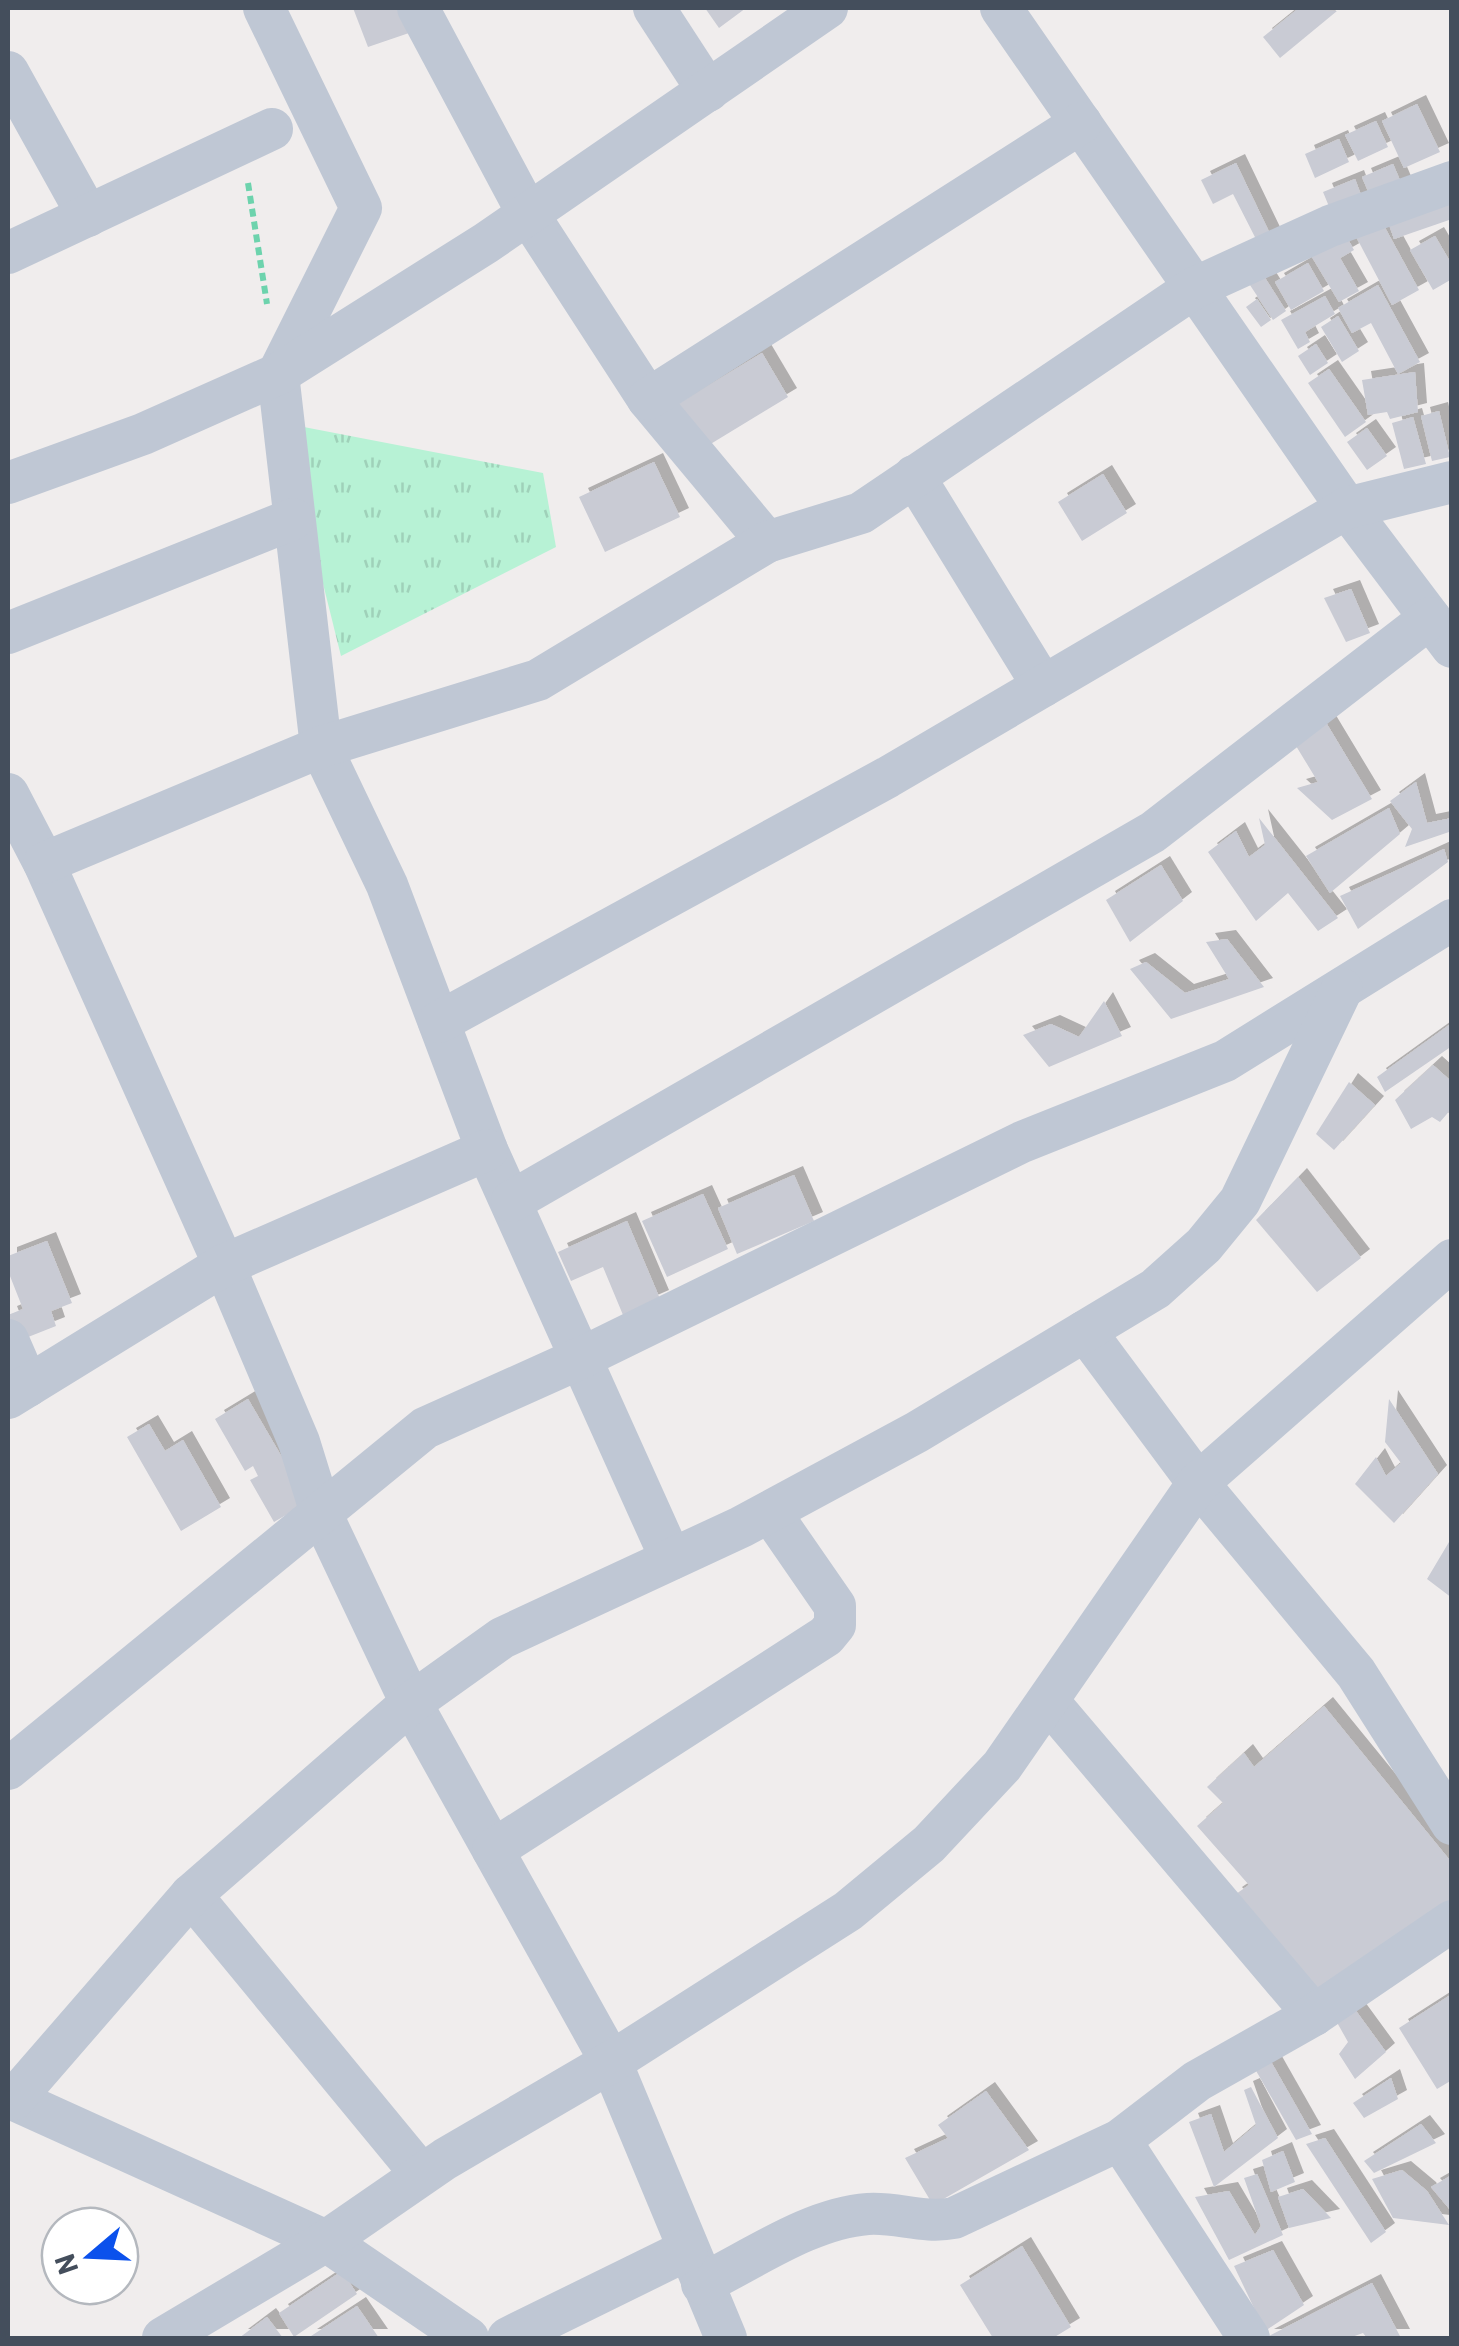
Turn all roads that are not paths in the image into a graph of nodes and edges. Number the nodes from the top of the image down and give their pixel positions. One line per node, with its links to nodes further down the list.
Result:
1 (264, 8): 15 (street)
2 (418, 8): 11 (street)
3 (654, 8): 7 (street)
4 (827, 8): 7 (street)
5 (1001, 8): 8 (street)
6 (8, 72): 12 (street)
7 (708, 91): 11 (street)
8 (1082, 123): 14 (street); 16 (street)
9 (256, 136): 12 (street)
10 (1452, 182): 14 (street)
11 (528, 214): 15 (street); 16 (street)
12 (88, 216): 13 (street)
13 (8, 253)
14 (1194, 288): 17 (street); 20 (street)
15 (278, 374): 19 (street); 21 (street)
16 (648, 399): 22 (street)
17 (914, 476): 22 (street); 25 (street)
18 (1452, 482): 20 (street)
19 (8, 484)
20 (1347, 508): 23 (street); 25 (street)
21 (293, 519): 24 (street); 26 (street)
22 (768, 542): 26 (street)
23 (1441, 632): 33 (street)
24 (8, 633)
25 (1043, 686): 31 (street)
26 (321, 747): 28 (street); 31 (street)
27 (8, 794): 28 (street)
28 (44, 864): 35 (street)
29 (1452, 920): 30 (street)
30 (1342, 989): 36 (street); 38 (street)
31 (439, 1022): 32 (street)
32 (487, 1150): 33 (street); 35 (street)
33 (512, 1201): 38 (street)
34 (1452, 1260): 40 (street)
35 (224, 1265): 39 (street); 42 (street)
36 (1086, 1331): 40 (street); 41 (street)
37 (8, 1340): 39 (street)
38 (583, 1357): 42 (street); 43 (street)
39 (18, 1392)
40 (1198, 1483): 44 (street); 47 (street)
41 (770, 1512): 43 (street); 48 (street)
42 (321, 1513): 45 (street); 46 (street)
43 (671, 1559): 45 (street)
44 (1048, 1701): 51 (street); 52 (street)
45 (411, 1704): 48 (street); 49 (street)
46 (8, 1769)
47 (1452, 1824)
48 (493, 1850): 52 (street)
49 (191, 1896): 53 (street); 55 (street)
50 (1452, 1921): 51 (street)
51 (1314, 2015): 54 (street)
52 (612, 2062): 55 (street); 57 (street)
53 (11, 2098): 56 (street)
54 (1120, 2140): 57 (street); 63 (street)
55 (422, 2174): 56 (street)
56 (326, 2241): 59 (street); 60 (street)
57 (695, 2267): 58 (street); 62 (street)
58 (556, 2328): 61 (street)
59 (163, 2338)
60 (468, 2338)
61 (508, 2338)
62 (726, 2338)
63 (1249, 2338)

